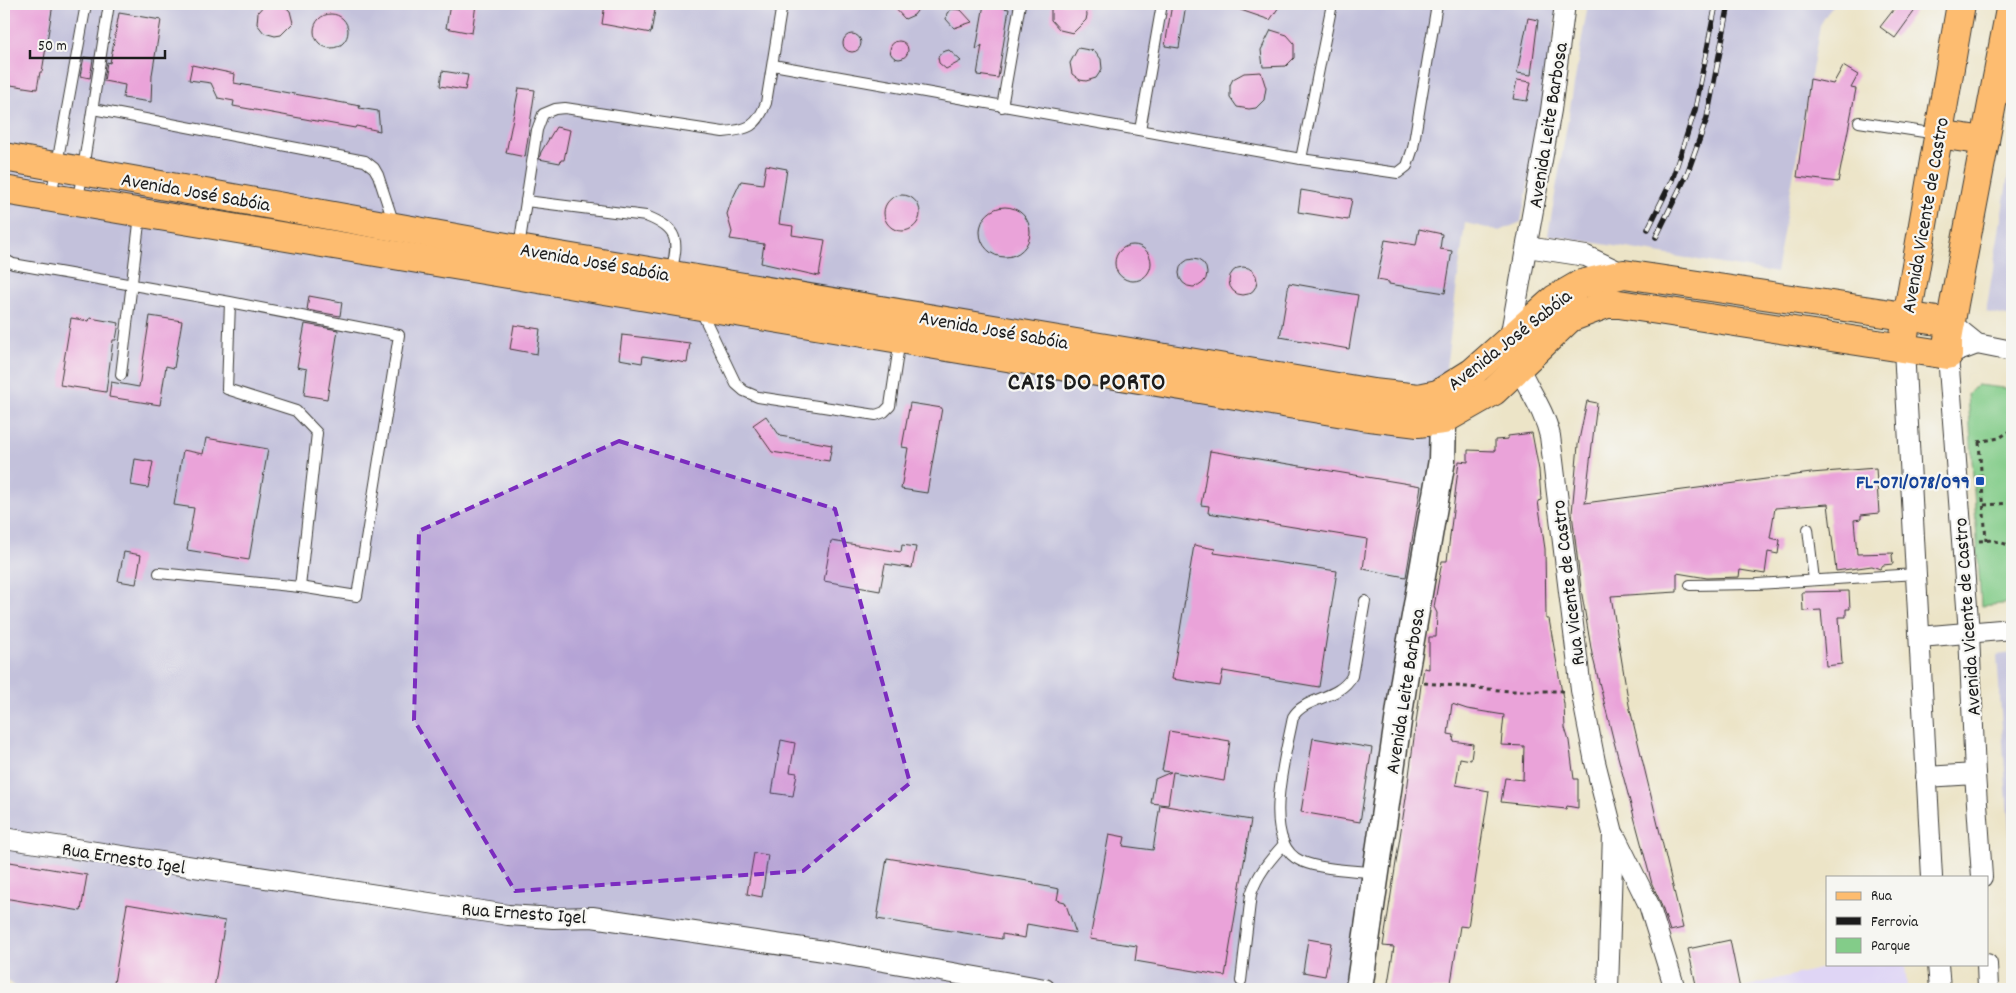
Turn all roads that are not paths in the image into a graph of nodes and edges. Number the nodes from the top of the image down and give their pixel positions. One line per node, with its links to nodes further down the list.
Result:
1 (86, 4): 20 (lane)
2 (109, 4): 13 (lane)
3 (782, 4): 11 (lane)
4 (1020, 4): 12 (lane)
5 (1162, 4): 15 (lane)
6 (1332, 4): 19 (lane)
7 (1434, 4): 19 (lane)
8 (1565, 4): 28 (street, Avenida Leite Barbosa)
9 (1961, 4): 16 (main road, Avenida Vicente de Castro)
10 (2011, 4): 17 (main road, Avenida Vicente de Castro)
11 (773, 65): 12 (lane); 24 (lane)
12 (1002, 107): 15 (lane)
13 (93, 109): 21 (lane); 27 (lane)
14 (1859, 122): 16 (lane)
15 (1140, 130): 19 (lane)
16 (1938, 134): 17 (main road); 37 (main road, Avenida Vicente de Castro)
17 (1985, 141): 38 (main road, Avenida Vicente de Castro)
18 (4, 157): 20 (main road, Avenida José Sabóia)
19 (1301, 159)
20 (56, 166): 21 (main road, Avenida José Sabóia); 23 (lane)
21 (83, 170): 25 (lane); 27 (main road, Avenida José Sabóia)
22 (4, 190): 23 (main road, Avenida José Sabóia)
23 (51, 197): 25 (main road, Avenida José Sabóia)
24 (526, 200): 31 (lane); 32 (lane)
25 (78, 201): 26 (main road, Avenida José Sabóia)
26 (140, 211): 29 (main road, Avenida José Sabóia); 34 (lane)
27 (395, 226): 29 (lane); 31 (main road, Avenida José Sabóia)
28 (1527, 247): 33 (street); 39 (street, Avenida Leite Barbosa)
29 (407, 257): 31 (main road, Avenida José Sabóia)
30 (4, 258): 34 (lane)
31 (516, 262): 32 (main road, Avenida José Sabóia); 36 (main road, Avenida José Sabóia)
32 (671, 274): 47 (main road, Avenida José Sabóia)
33 (1624, 274): 37 (main road, Avenida José Sabóia); 39 (main road, Avenida José Sabóia)
34 (132, 285): 35 (lane); 46 (lane)
35 (230, 302): 53 (lane); 53 (lane)
36 (698, 306): 40 (main road, Avenida José Sabóia); 40 (lane)
37 (1906, 316): 38 (main road, Avenida José Sabóia); 42 (main road, Avenida Vicente de Castro)
38 (1951, 323): 41 (street); 44 (main road, Avenida Vicente de Castro)
39 (1510, 338): 45 (street, Rua Vicente de Castro); 47 (main road, Avenida José Sabóia)
40 (900, 340): 47 (main road, Avenida José Sabóia)
41 (1977, 344): 43 (street); 44 (street)
42 (1904, 349): 44 (main road, Avenida José Sabóia); 45 (main road, Avenida José Sabóia); 50 (street, Avenida Vicente de Castro)
43 (2012, 351)
44 (1948, 356): 56 (street, Avenida Vicente de Castro)
45 (1518, 370): 47 (main road, Avenida José Sabóia); 60 (street, Rua Vicente de Castro)
46 (121, 375)
47 (1441, 407): 63 (street, Avenida Leite Barbosa)
48 (1808, 529): 51 (lane)
49 (159, 573): 53 (lane)
50 (1916, 574): 51 (lane); 57 (street, Avenida Vicente de Castro)
51 (1814, 580): 52 (lane)
52 (1690, 585)
53 (300, 587)
54 (1365, 601): 62 (lane)
55 (2012, 629): 56 (street)
56 (1969, 633): 57 (street); 58 (street, Avenida Vicente de Castro)
57 (1920, 637): 59 (street, Avenida Vicente de Castro)
58 (1974, 774): 59 (street); 65 (street, Avenida Vicente de Castro)
59 (1926, 776): 64 (street, Avenida Vicente de Castro)
60 (1613, 833): 71 (street, Rua Vicente de Castro); 72 (street, Rua Vicente de Castro)
61 (4, 838): 69 (street, Rua Ernesto Igel)
62 (1284, 844): 63 (lane); 68 (lane)
63 (1377, 873): 70 (street, Avenida Leite Barbosa)
64 (1932, 876)
65 (1982, 876)
66 (1938, 966): 73 (street)
67 (1987, 966): 74 (street)
68 (1241, 981)
69 (1045, 989)
70 (1359, 989)
71 (1608, 989)
72 (1675, 989)
73 (1940, 989)
74 (1988, 989)

